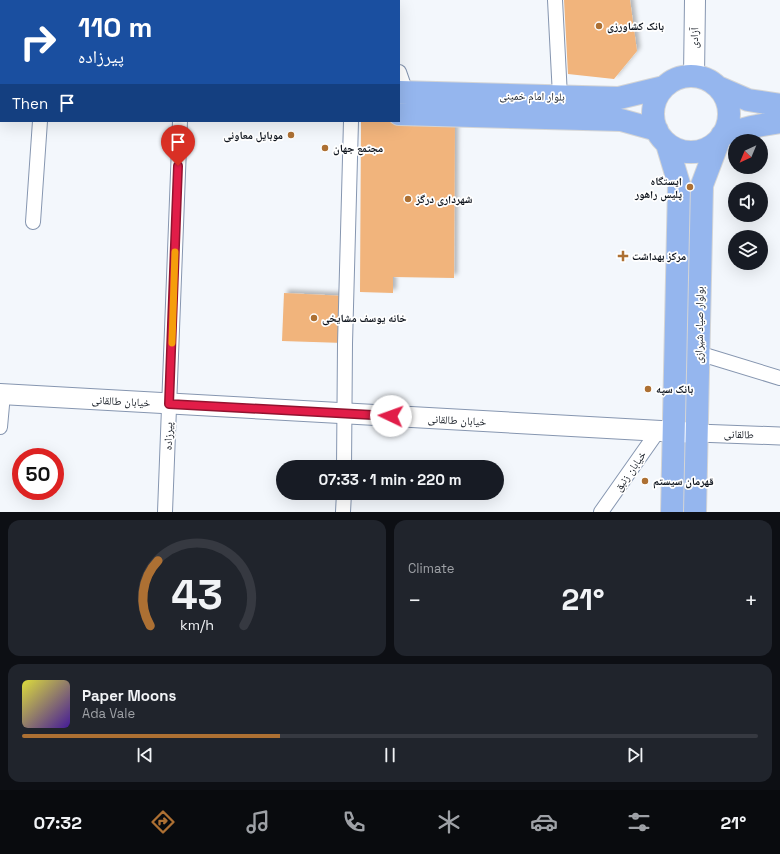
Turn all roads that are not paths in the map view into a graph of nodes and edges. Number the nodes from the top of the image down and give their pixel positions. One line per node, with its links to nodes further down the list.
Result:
1 (555, 0): 8 (street)
2 (695, 0): 3 (main road, آزادی)
3 (694, 76): 5 (main road); 6 (main road)
4 (400, 77): 7 (street)
5 (664, 87): 8 (main road, بلوار امام خمینی); 15 (main road)
6 (718, 87): 9 (main road); 16 (main road)
7 (403, 92): 8 (main road, بلوار امام خمینی)
8 (560, 96)
9 (780, 105)
10 (400, 114): 15 (main road, بلوار امام خمینی)
11 (40, 122): 17 (street)
12 (180, 122): 21 (street, پیرزاده)
13 (351, 122): 22 (street)
14 (780, 122): 16 (main road)
15 (662, 137): 16 (main road); 24 (main road, بولوار صیاد شیرازی)
16 (720, 138): 18 (main road, بولوار صیاد شیرازی)
17 (33, 222)
18 (698, 353): 19 (street); 25 (main road, بولوار صیاد شیرازی)
19 (780, 378)
20 (2, 394): 21 (main road, خیابان طالقانی); 23 (street)
21 (169, 404): 22 (main road, خیابان طالقانی); 29 (street, پیرزاده)
22 (345, 413): 24 (main road, خیابان طالقانی); 27 (street)
23 (0, 427)
24 (666, 431): 25 (main road, خیابان طالقانی); 31 (street, خیابان زنبق); 32 (main road, بولوار صیاد شیرازی)
25 (697, 433): 26 (street, طالقانی); 33 (main road, بولوار صیاد شیرازی)
26 (780, 436)
27 (344, 460)
28 (344, 500): 30 (street)
29 (165, 512)
30 (343, 512)
31 (601, 512)
32 (672, 512)
33 (696, 512)

